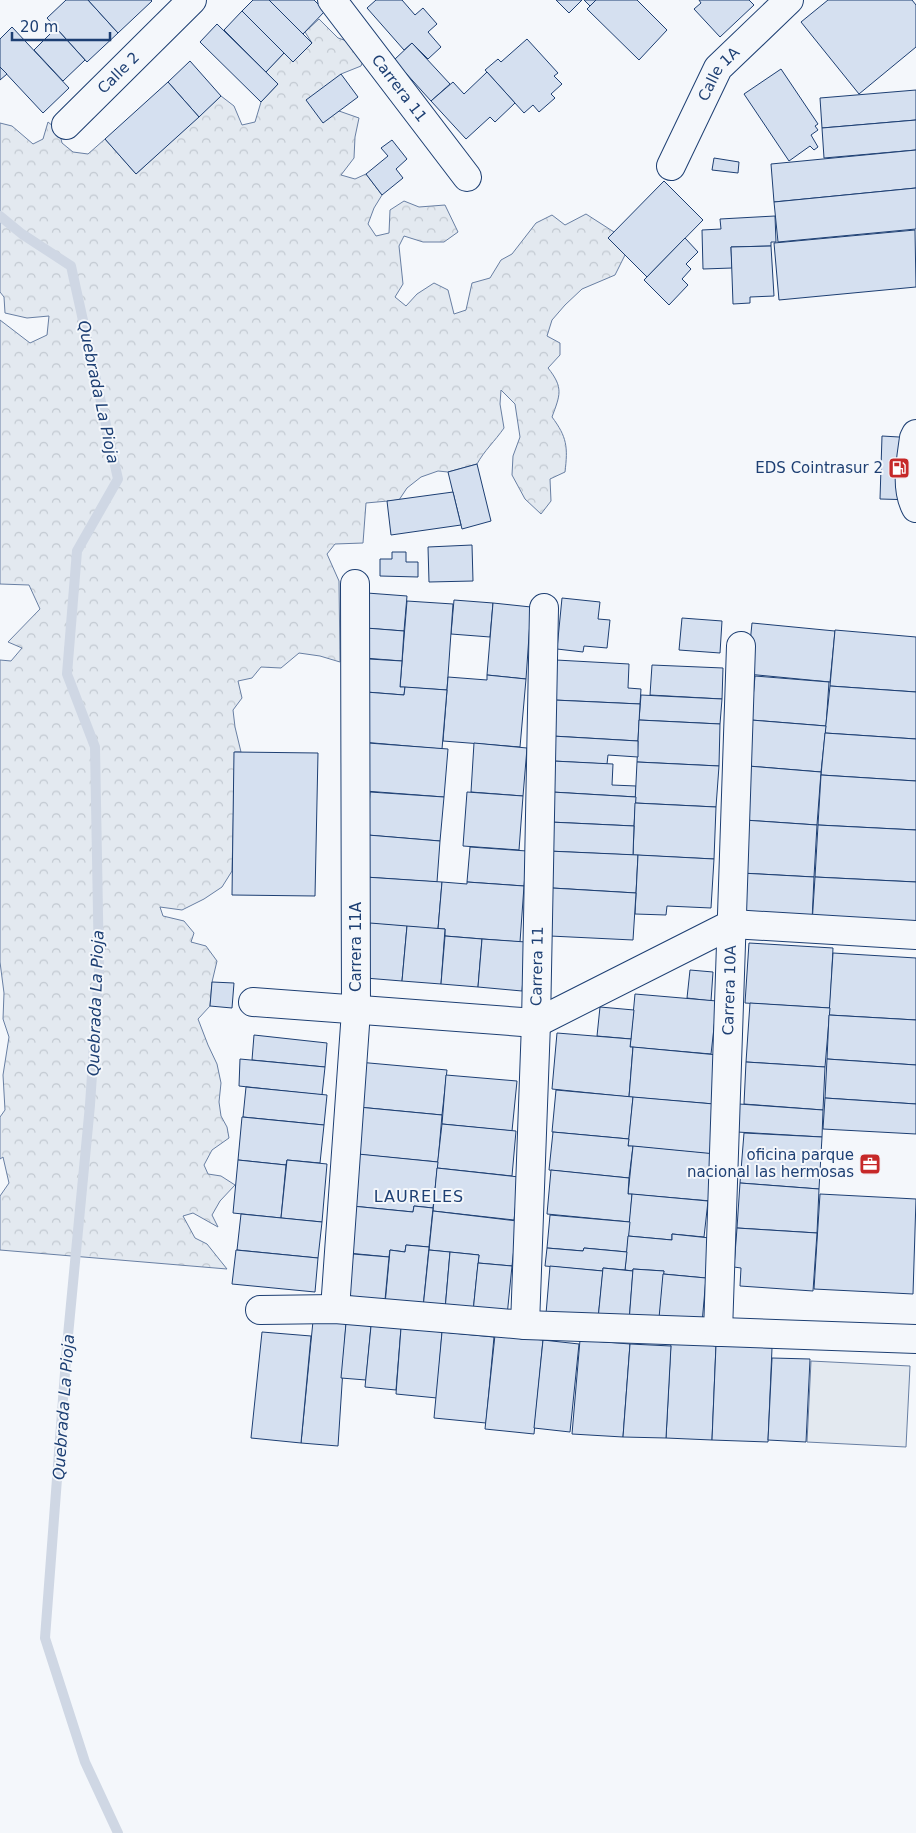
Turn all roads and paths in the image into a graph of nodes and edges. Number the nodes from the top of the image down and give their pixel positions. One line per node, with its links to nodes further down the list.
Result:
1 (192, 0): 4 (street, Calle 2)
2 (332, 0): 6 (street, Carrera 11)
3 (789, 0): 5 (street, Calle 1A)
4 (66, 125)
5 (671, 166)
6 (467, 177)
7 (916, 434): 8 (street)
8 (916, 508)
9 (355, 584): 15 (street, Carrera 11A)
10 (544, 608): 16 (street, Carrera 11)
11 (741, 646): 12 (street, Carrera 10A)
12 (732, 924): 13 (street); 16 (street); 20 (street, Carrera 10A)
13 (916, 934)
14 (253, 1002): 15 (street)
15 (356, 1011): 16 (street); 17 (street, Carrera 11A)
16 (536, 1023): 19 (street, Carrera 11)
17 (335, 1309): 18 (street); 19 (street)
18 (260, 1310)
19 (525, 1325): 20 (street)
20 (718, 1332): 21 (street)
21 (916, 1339)

